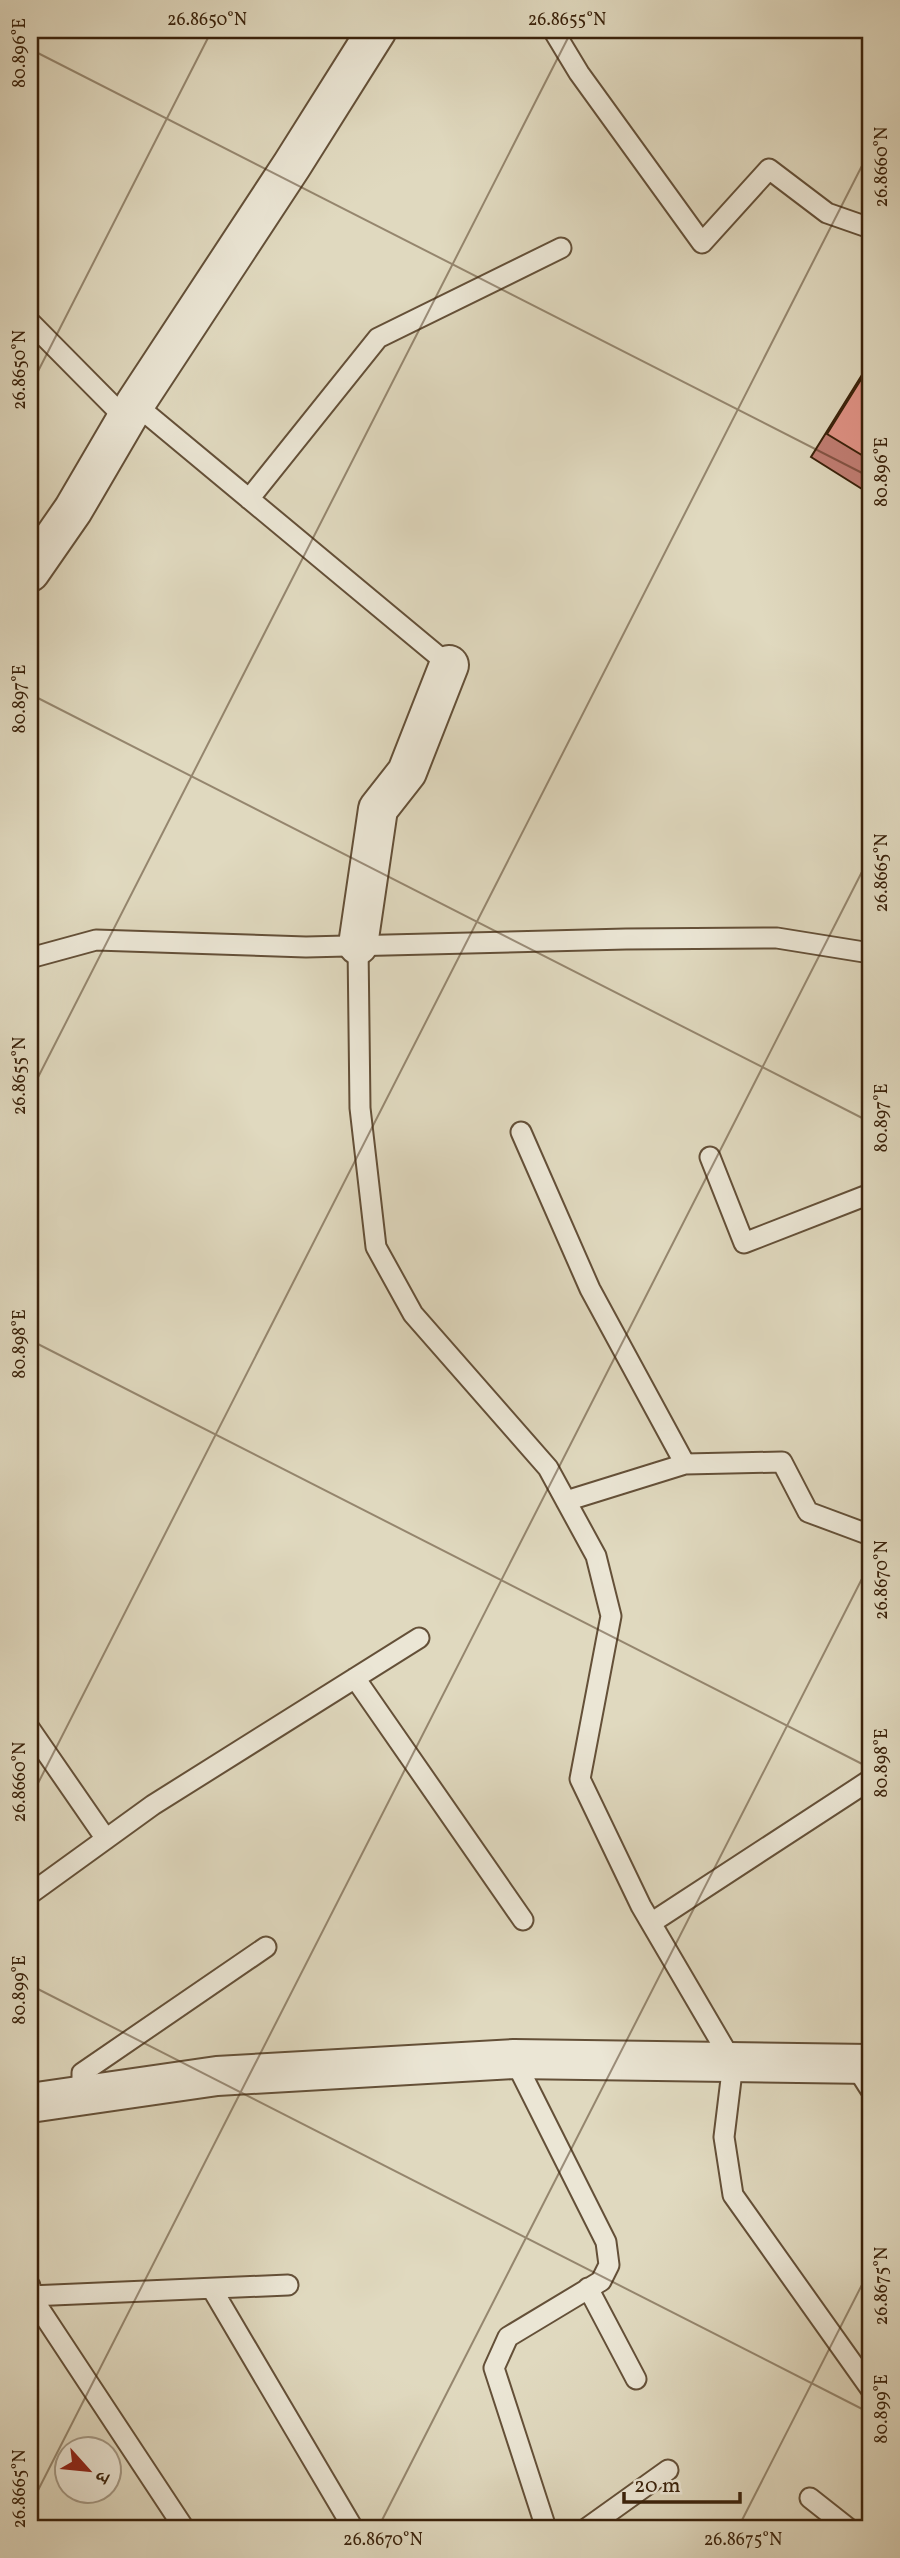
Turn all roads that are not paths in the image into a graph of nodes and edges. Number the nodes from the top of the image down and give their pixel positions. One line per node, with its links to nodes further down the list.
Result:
1 (377, 30): 6 (street)
2 (553, 30): 3 (lane)
3 (870, 228)
4 (561, 248): 7 (lane)
5 (30, 322): 6 (lane)
6 (131, 412): 7 (lane); 8 (street)
7 (249, 499): 9 (lane)
8 (30, 572)
9 (449, 665): 10 (street)
10 (358, 945): 11 (lane); 12 (lane); 17 (lane)
11 (870, 953)
12 (30, 958)
13 (522, 1132): 16 (lane)
14 (710, 1157): 15 (lane)
15 (870, 1194)
16 (685, 1464): 17 (lane); 18 (lane)
17 (566, 1501): 26 (lane)
18 (870, 1535)
19 (419, 1638): 20 (lane)
20 (355, 1678): 23 (lane); 25 (lane)
21 (30, 1729): 23 (lane)
22 (870, 1780): 26 (lane)
23 (106, 1839): 24 (lane)
24 (30, 1894)
25 (523, 1920)
26 (651, 1923): 29 (lane)
27 (266, 1947): 31 (lane)
28 (514, 2059): 29 (street); 31 (street); 34 (lane)
29 (733, 2063): 30 (street); 38 (lane)
30 (865, 2072)
31 (82, 2095): 32 (street)
32 (30, 2103)
33 (288, 2285): 35 (lane)
34 (588, 2288): 37 (lane); 43 (lane)
35 (212, 2289): 36 (lane); 42 (lane)
36 (30, 2293): 41 (lane)
37 (636, 2379)
38 (870, 2388)
39 (668, 2470): 44 (lane)
40 (810, 2498): 45 (lane)
41 (184, 2528)
42 (353, 2528)
43 (546, 2528)
44 (587, 2528)
45 (848, 2528)

